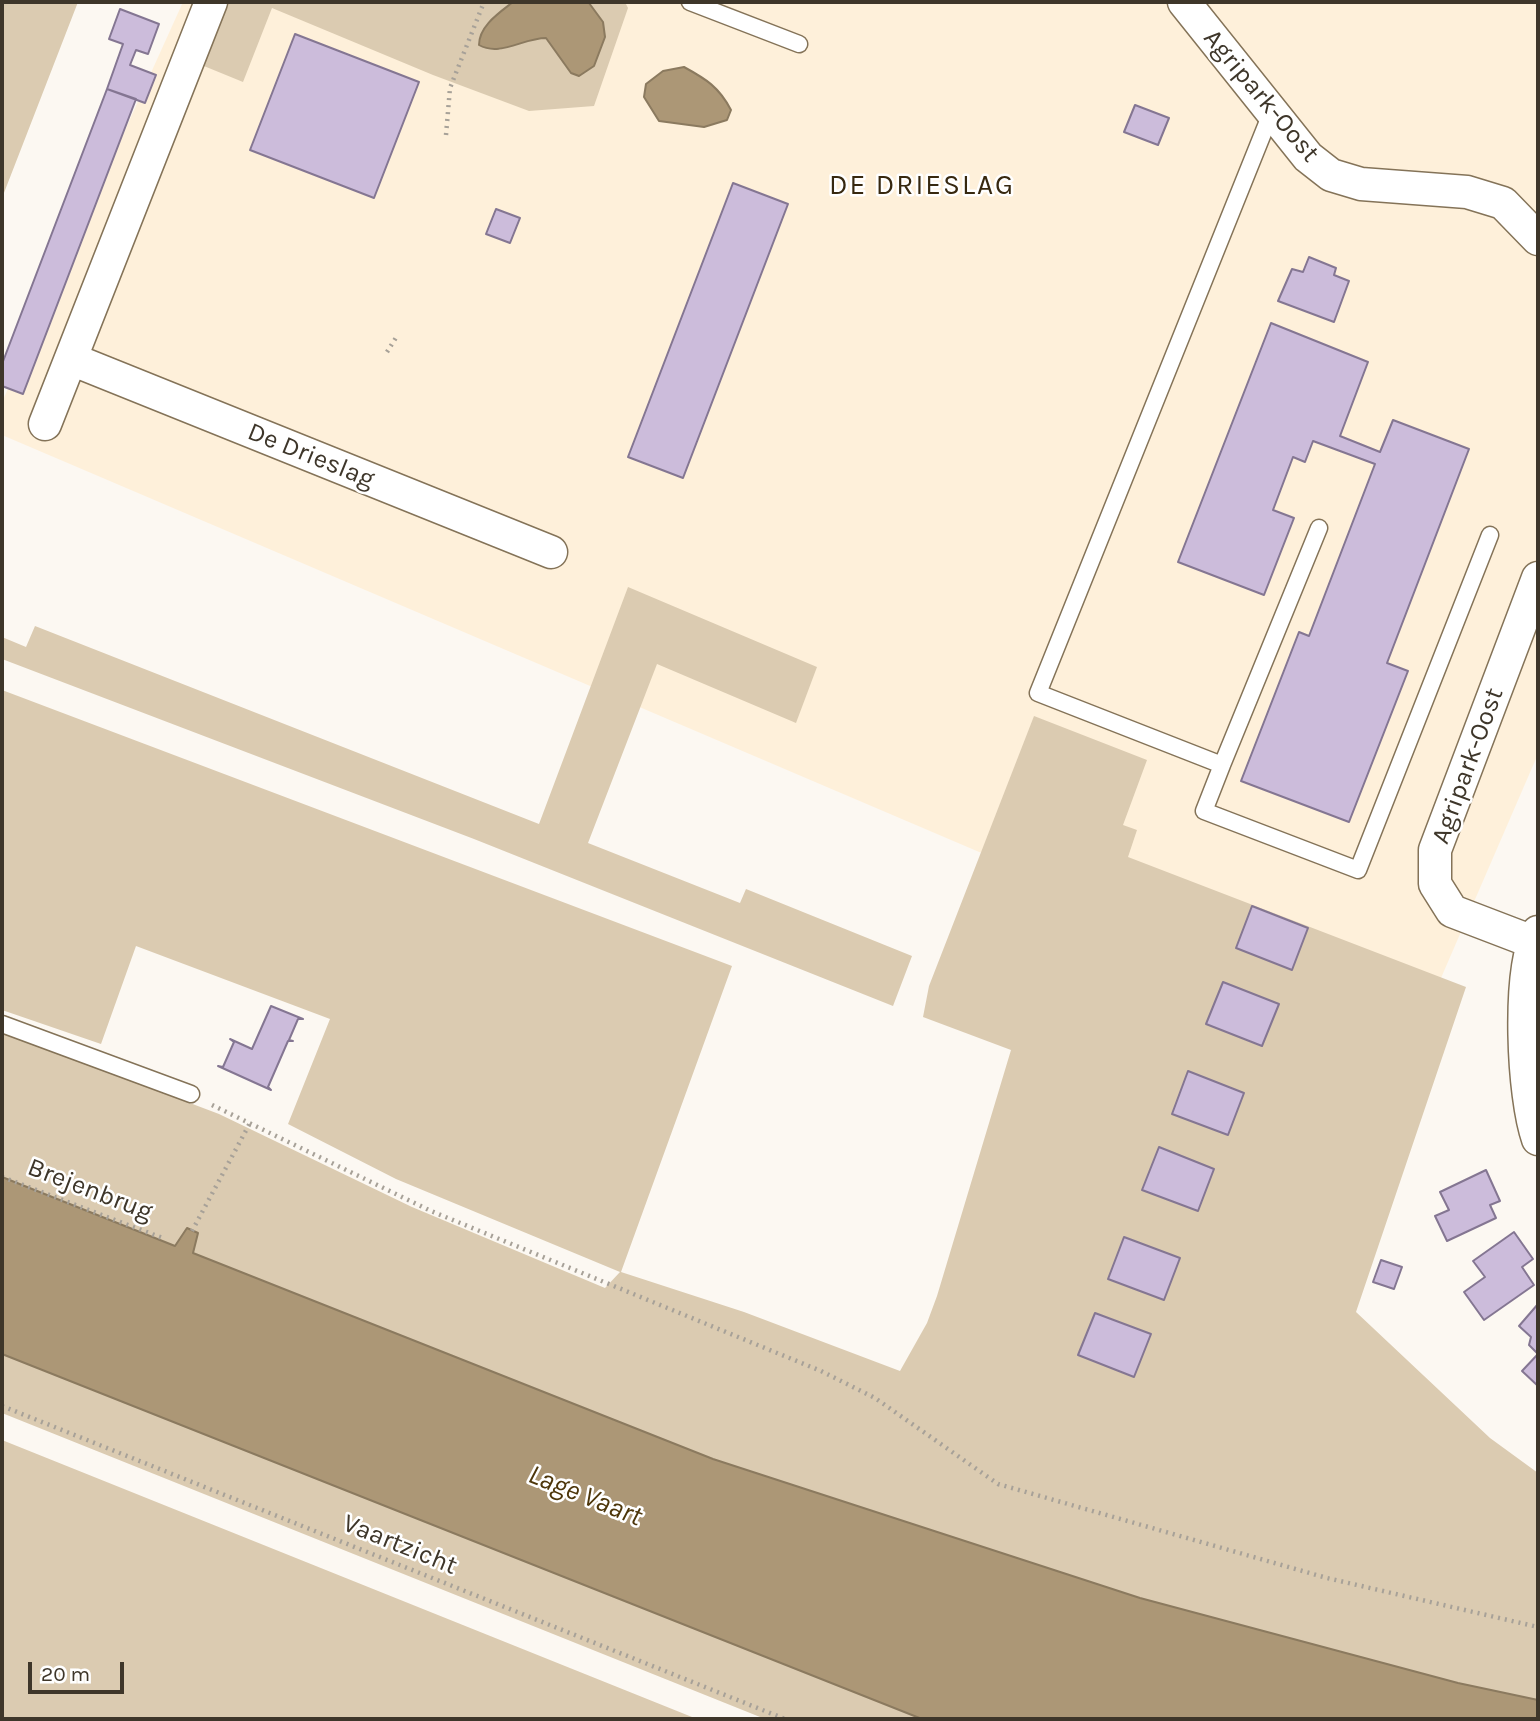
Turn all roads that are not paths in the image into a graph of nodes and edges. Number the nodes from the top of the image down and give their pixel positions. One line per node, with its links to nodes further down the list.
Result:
1 (211, 2): 7 (street)
2 (690, 2): 4 (lane)
3 (1184, 2): 5 (street, Agripark-Oost)
4 (799, 44)
5 (1272, 111): 6 (street, Agripark-Oost); 13 (lane)
6 (1538, 239)
7 (71, 359): 8 (street); 11 (street, De Drieslag)
8 (45, 424)
9 (1320, 528): 13 (lane)
10 (1490, 535): 13 (lane)
11 (551, 552)
12 (1538, 578): 14 (street, Agripark-Oost)
13 (1222, 765)
14 (1536, 937): 17 (street)
15 (2, 1024): 16 (lane)
16 (191, 1094)
17 (1538, 1139)

